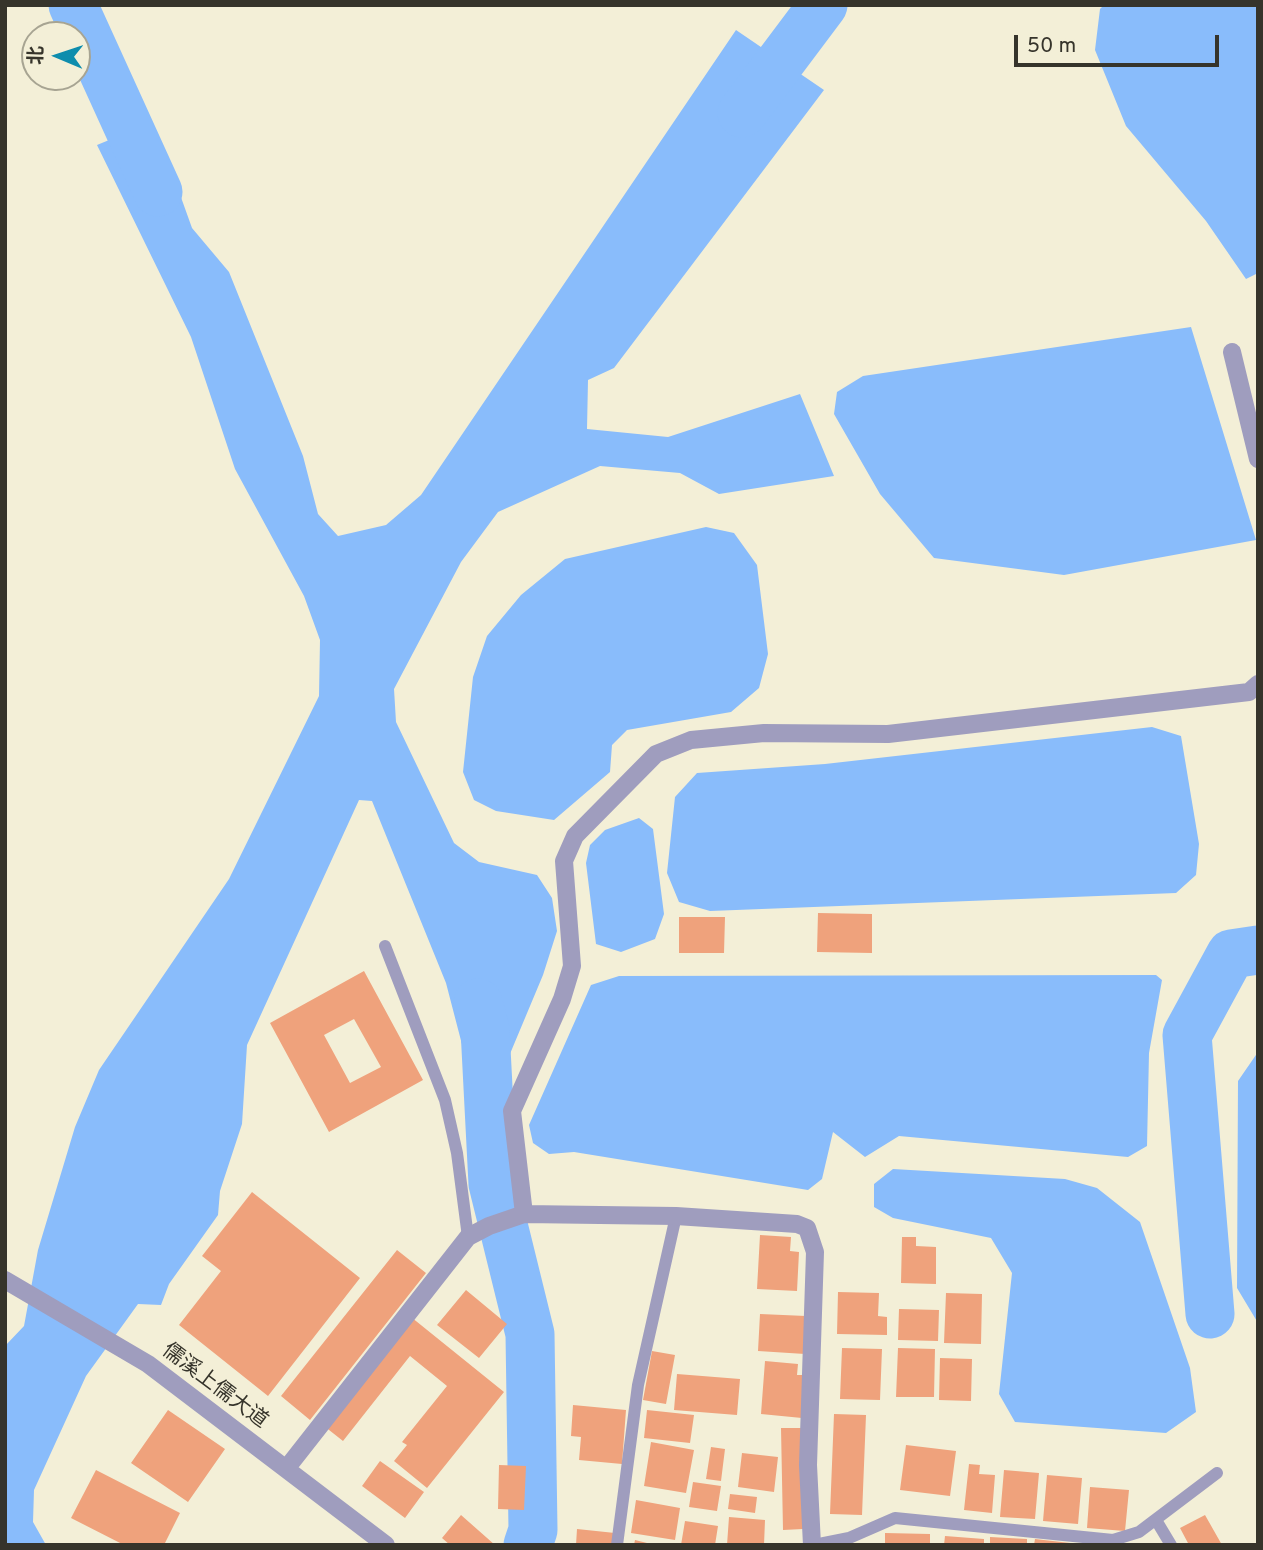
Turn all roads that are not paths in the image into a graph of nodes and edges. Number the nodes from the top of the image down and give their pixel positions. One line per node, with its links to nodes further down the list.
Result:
1 (1232, 352): 2 (street)
2 (1258, 460)
3 (1258, 684): 6 (street)
4 (385, 946): 7 (lane)
5 (676, 1216): 6 (street); 13 (lane); 14 (street)
6 (517, 1217): 7 (street)
7 (468, 1237): 9 (street)
8 (5, 1280): 9 (street, 儒溪上儒大道)
9 (286, 1469): 12 (street, 儒溪上儒大道)
10 (1217, 1473): 11 (lane)
11 (1156, 1520): 14 (lane); 15 (lane)
12 (386, 1545)
13 (617, 1545)
14 (813, 1545)
15 (1171, 1545)

